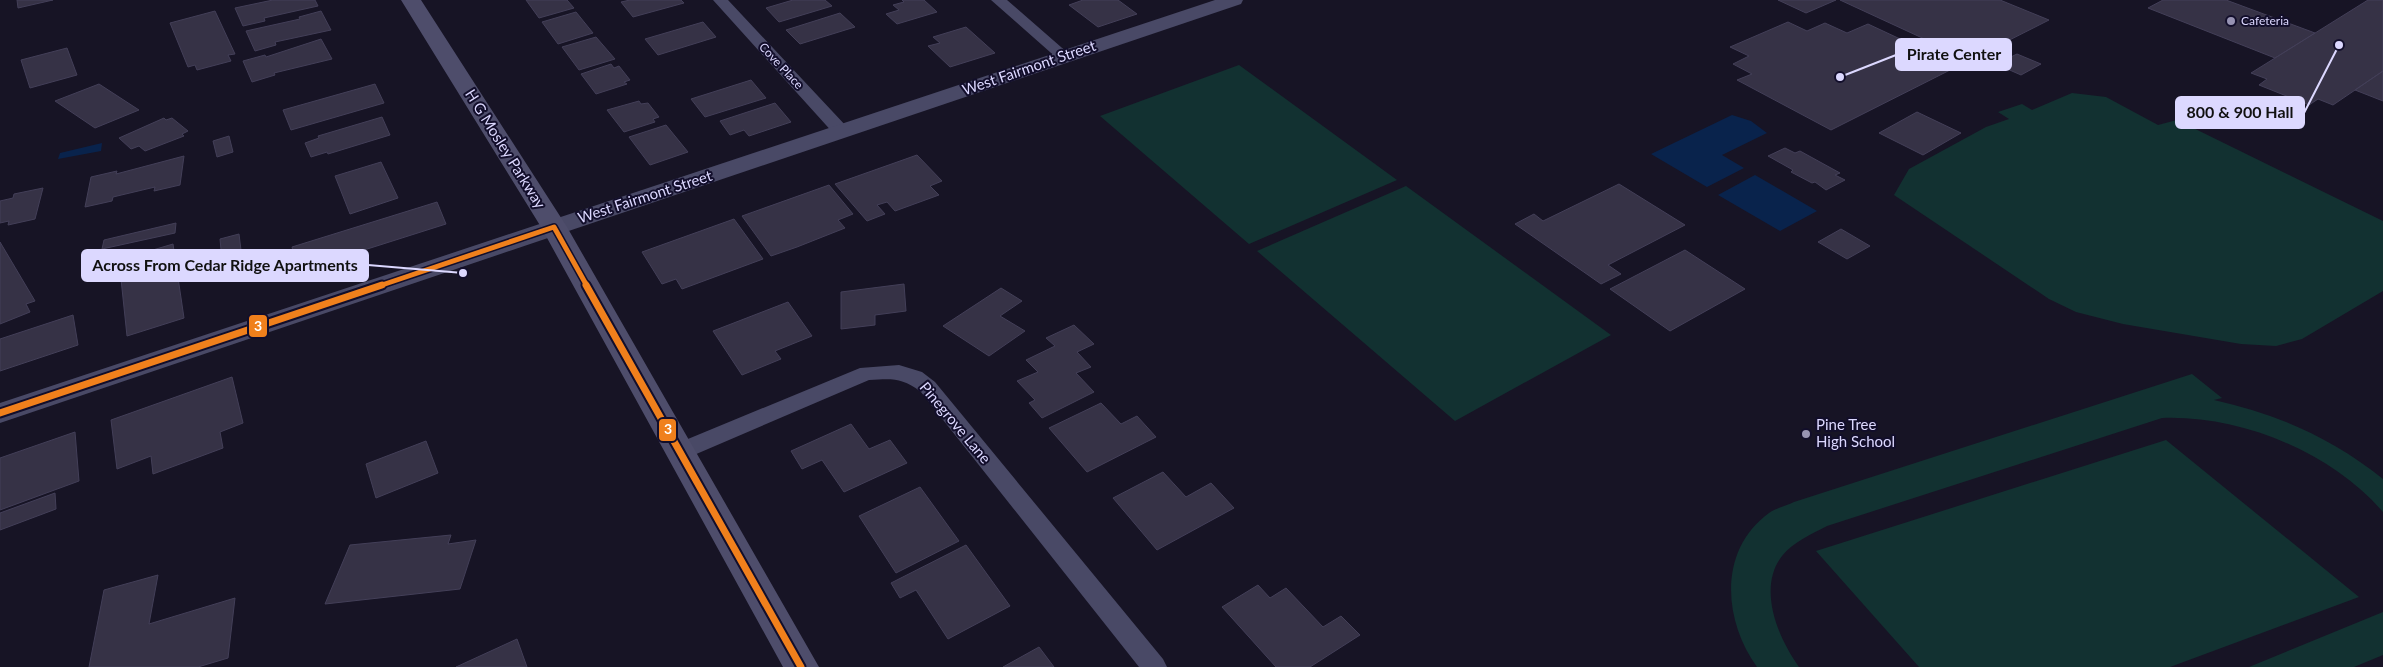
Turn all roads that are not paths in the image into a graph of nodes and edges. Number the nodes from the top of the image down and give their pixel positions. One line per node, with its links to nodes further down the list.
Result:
1 (411, 0): 7 (main road, H G Mosley Parkway)
2 (720, 0): 6 (street, Cove Place)
3 (998, 0): 5 (street)
4 (1234, 0): 5 (street, West Fairmont Street)
5 (1064, 57): 6 (street, West Fairmont Street)
6 (841, 131): 7 (street, West Fairmont Street)
7 (554, 227): 8 (street, West Fairmont Street); 9 (main road, H G Mosley Parkway)
8 (0, 412)
9 (679, 452): 10 (main road, H G Mosley Parkway); 11 (street, Pinegrove Lane)
10 (801, 667)
11 (1154, 667)

